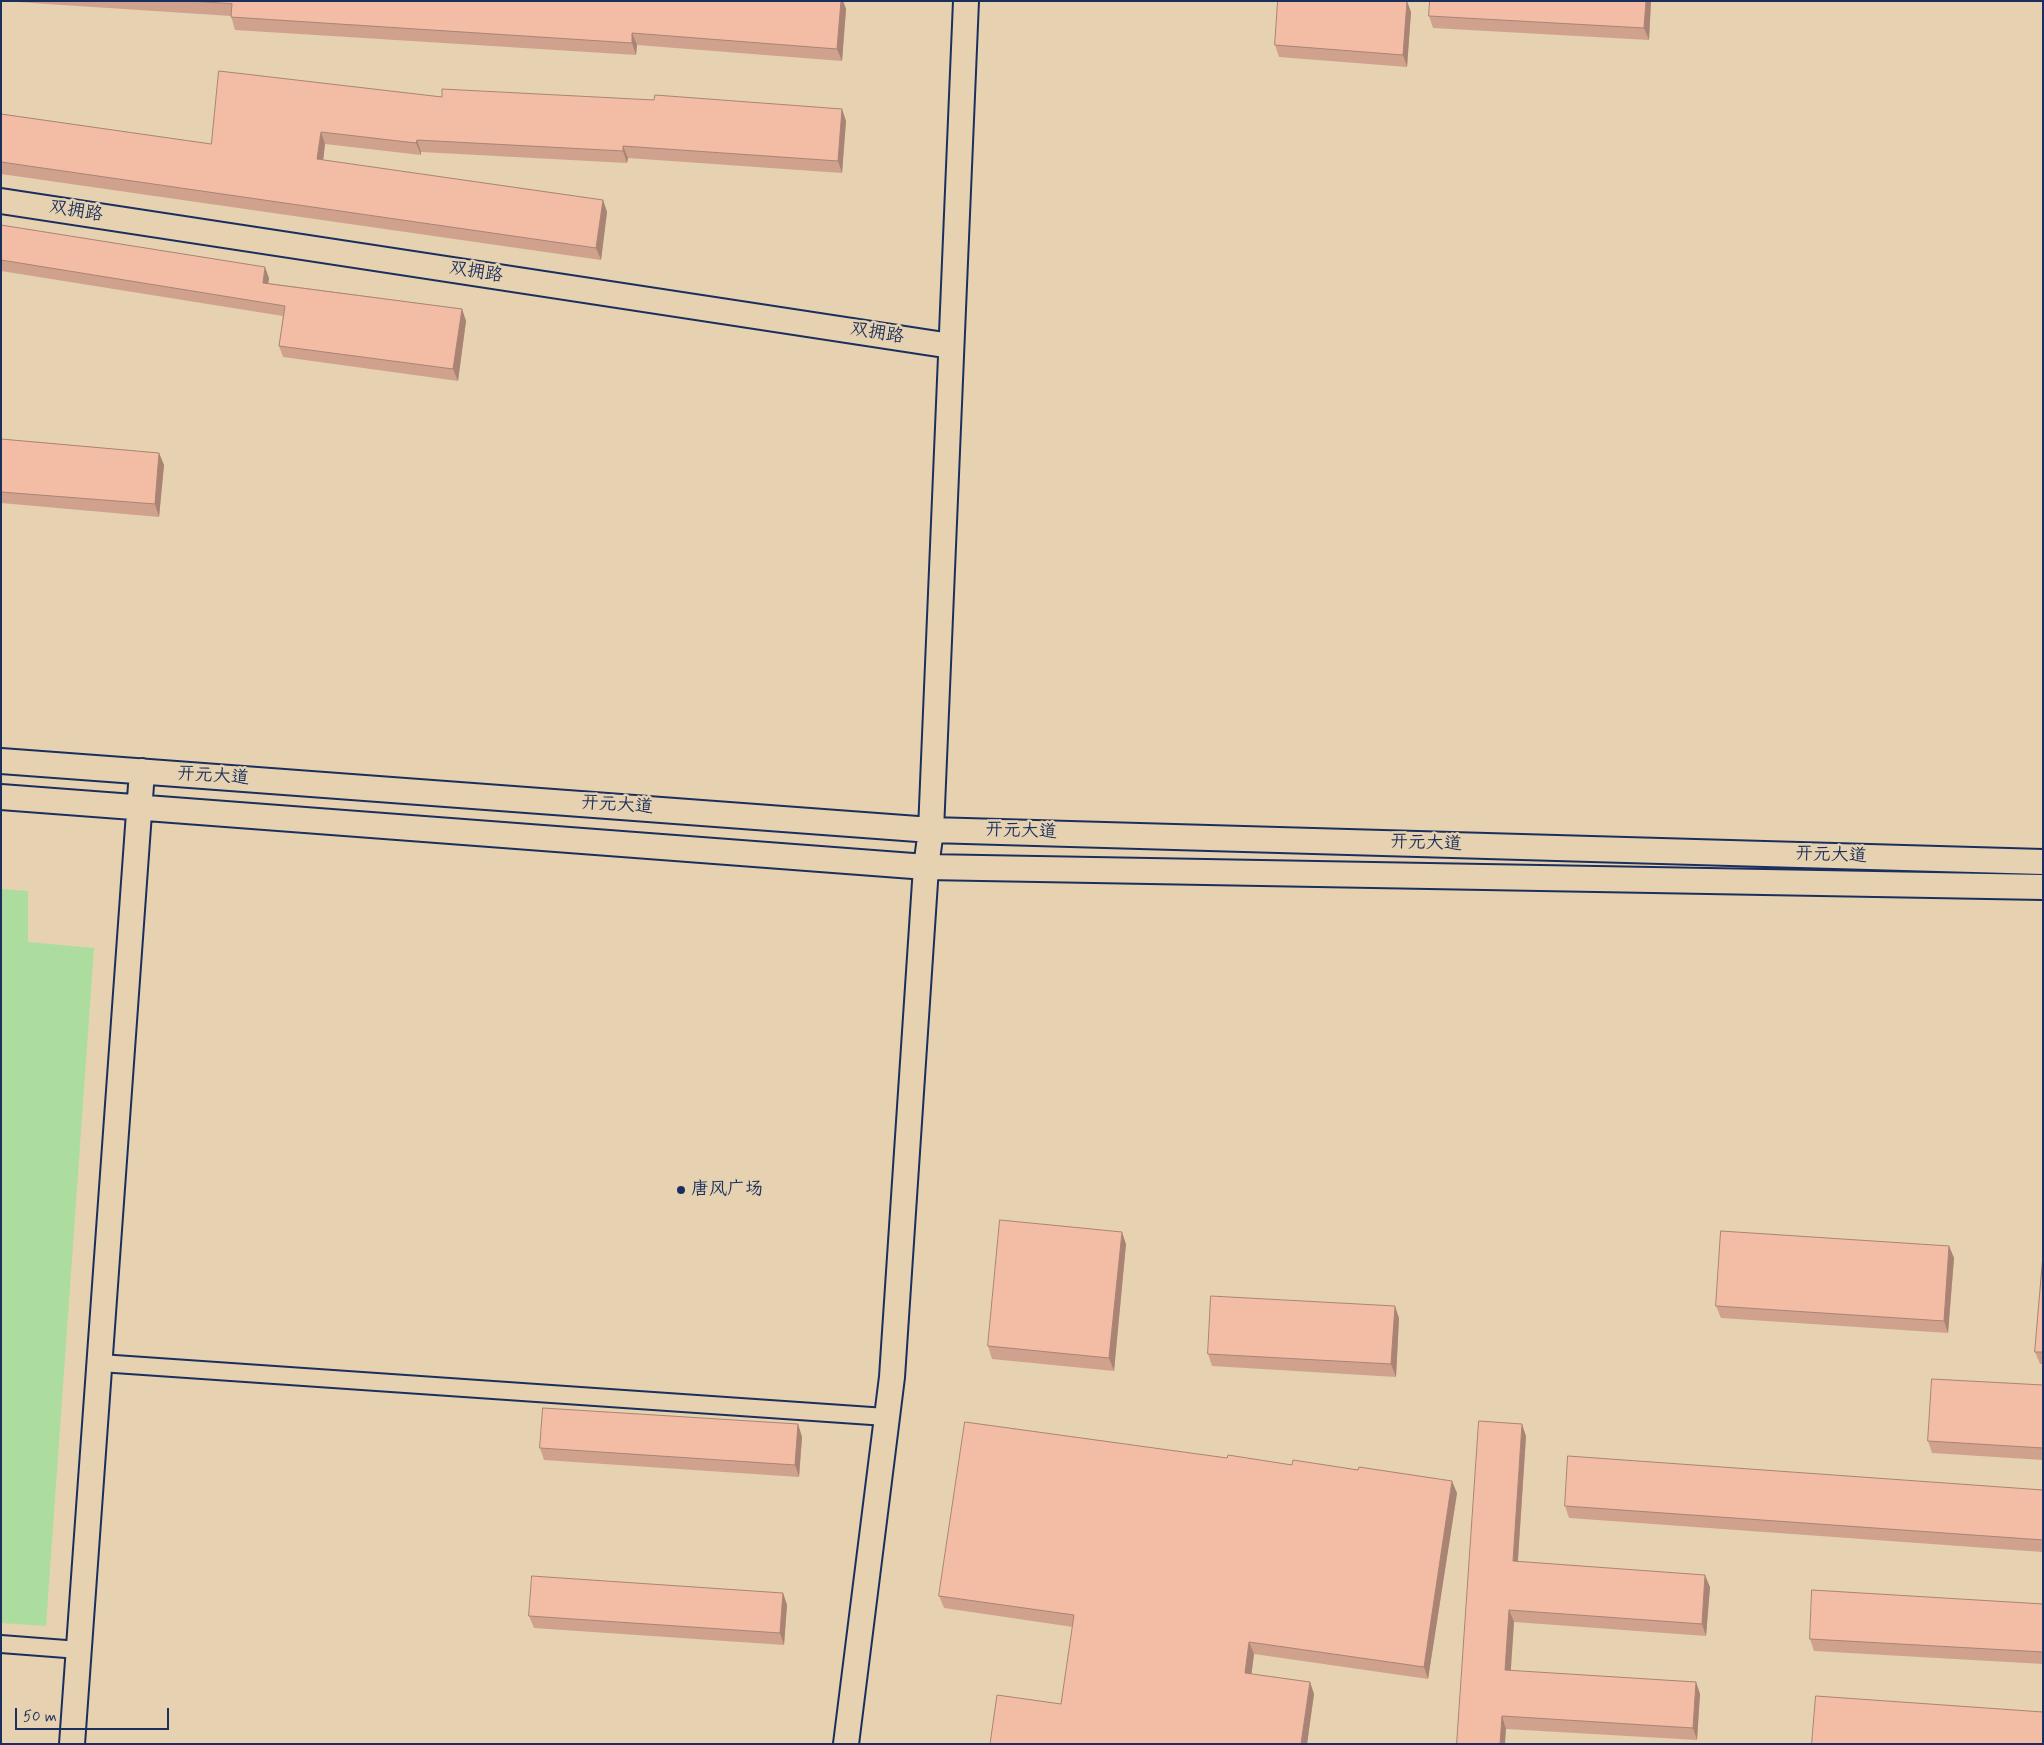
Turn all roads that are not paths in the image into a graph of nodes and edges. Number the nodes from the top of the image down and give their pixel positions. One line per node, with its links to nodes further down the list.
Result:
1 (966, 1): 3 (main road)
2 (1, 201): 3 (main road, 双拥路)
3 (951, 346): 8 (main road)
4 (1, 761): 5 (main road, 开元大道)
5 (142, 771): 7 (main road); 8 (main road, 开元大道)
6 (1, 797): 7 (main road, 开元大道)
7 (140, 808): 10 (main road, 开元大道); 12 (main road)
8 (930, 830): 9 (main road, 开元大道); 10 (main road)
9 (2043, 862)
10 (926, 868): 11 (main road, 开元大道); 13 (main road)
11 (2043, 887)
12 (100, 1362): 13 (street); 15 (main road)
13 (886, 1417): 17 (main road)
14 (1, 1644): 15 (street)
15 (79, 1650): 16 (main road)
16 (72, 1744)
17 (846, 1744)

